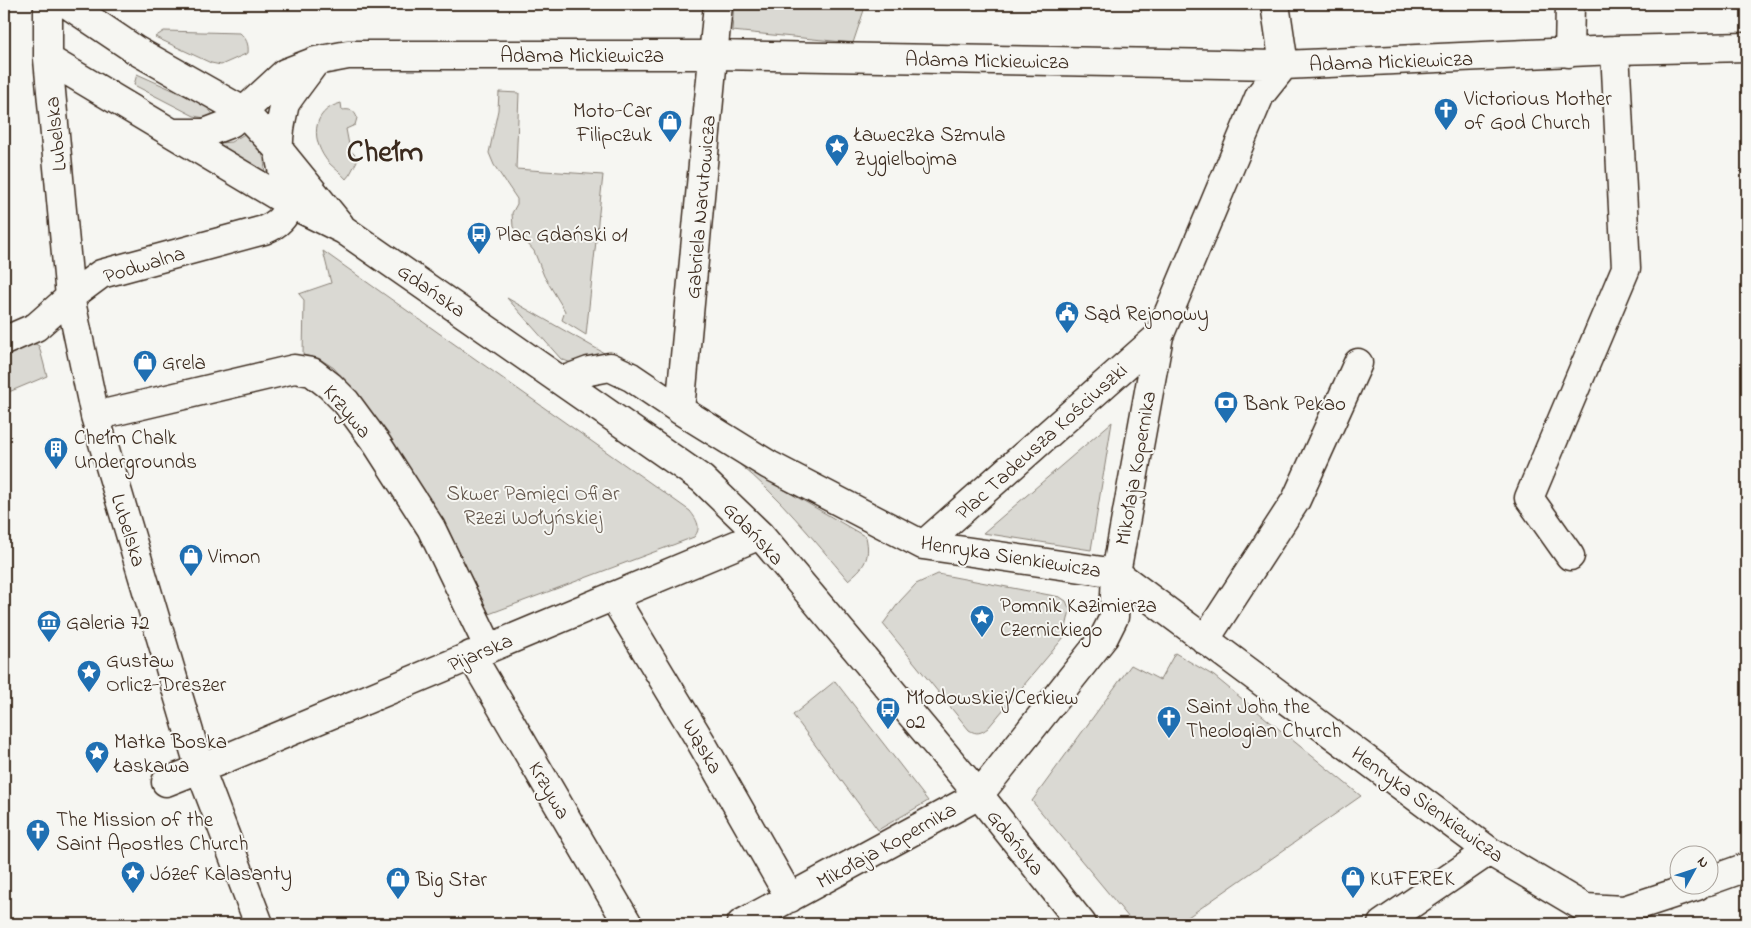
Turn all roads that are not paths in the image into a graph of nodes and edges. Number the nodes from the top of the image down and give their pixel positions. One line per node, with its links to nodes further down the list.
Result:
1 (48, 4): 10 (street, Lubelska)
2 (67, 4): 13 (street, Gdańska)
3 (718, 4): 9 (street, Gabriela Narutowicza)
4 (1275, 4): 12 (street)
5 (1570, 4): 8 (street)
6 (1747, 47): 7 (street, Adama Mickiewicza)
7 (1615, 50): 8 (street, Adama Mickiewicza); 27 (street)
8 (1569, 53): 12 (street, Adama Mickiewicza)
9 (715, 55): 11 (street, Adama Mickiewicza); 12 (street, Adama Mickiewicza); 23 (street, Gabriela Narutowicza)
10 (48, 59): 14 (street, Gdańska); 18 (street, Lubelska)
11 (316, 61): 13 (street, Adama Mickiewicza); 15 (street)
12 (1284, 65): 19 (street, Mikołaja Kopernika)
13 (243, 111): 14 (street, Adama Mickiewicza); 15 (street, Gdańska)
14 (173, 133): 16 (street, Gdańska)
15 (279, 150): 16 (street); 17 (street, Gdańska)
16 (289, 204): 17 (street, Gdańska); 18 (street, Podwalna)
17 (344, 230): 22 (street, Gdańska)
18 (70, 297): 20 (street, Podwalna); 24 (street, Lubelska)
19 (1159, 336): 26 (street, Plac Tadeusza Kościuszki); 28 (street, Mikołaja Kopernika)
20 (4, 341)
21 (1358, 363): 30 (street)
22 (562, 381): 23 (street, Henryka Sienkiewicza); 25 (street, Gdańska)
23 (680, 410): 26 (street, Henryka Sienkiewicza)
24 (94, 416): 31 (street, Krzywa); 32 (street, Lubelska)
25 (760, 535): 29 (street, Pijarska); 34 (street, Gdańska)
26 (923, 545): 28 (street, Henryka Sienkiewicza)
27 (1570, 556)
28 (1116, 573): 30 (street, Henryka Sienkiewicza); 34 (street, Mikołaja Kopernika)
29 (613, 596): 31 (street, Pijarska); 39 (street, Wąska)
30 (1205, 640): 35 (street, Henryka Sienkiewicza)
31 (480, 652): 32 (street, Pijarska); 42 (street, Krzywa)
32 (200, 769): 33 (street, Pijarska); 41 (street, Lubelska)
33 (166, 782)
34 (979, 795): 39 (street, Mikołaja Kopernika); 44 (street, Gdańska)
35 (1489, 851): 40 (street, Henryka Sienkiewicza); 45 (street)
36 (1747, 867): 37 (street)
37 (1718, 877)
38 (1668, 896): 40 (street, Henryka Sienkiewicza)
39 (790, 898): 43 (street, Mikołaja Kopernika)
40 (1582, 916)
41 (259, 924)
42 (628, 924)
43 (741, 924)
44 (1082, 924)
45 (1382, 924)

